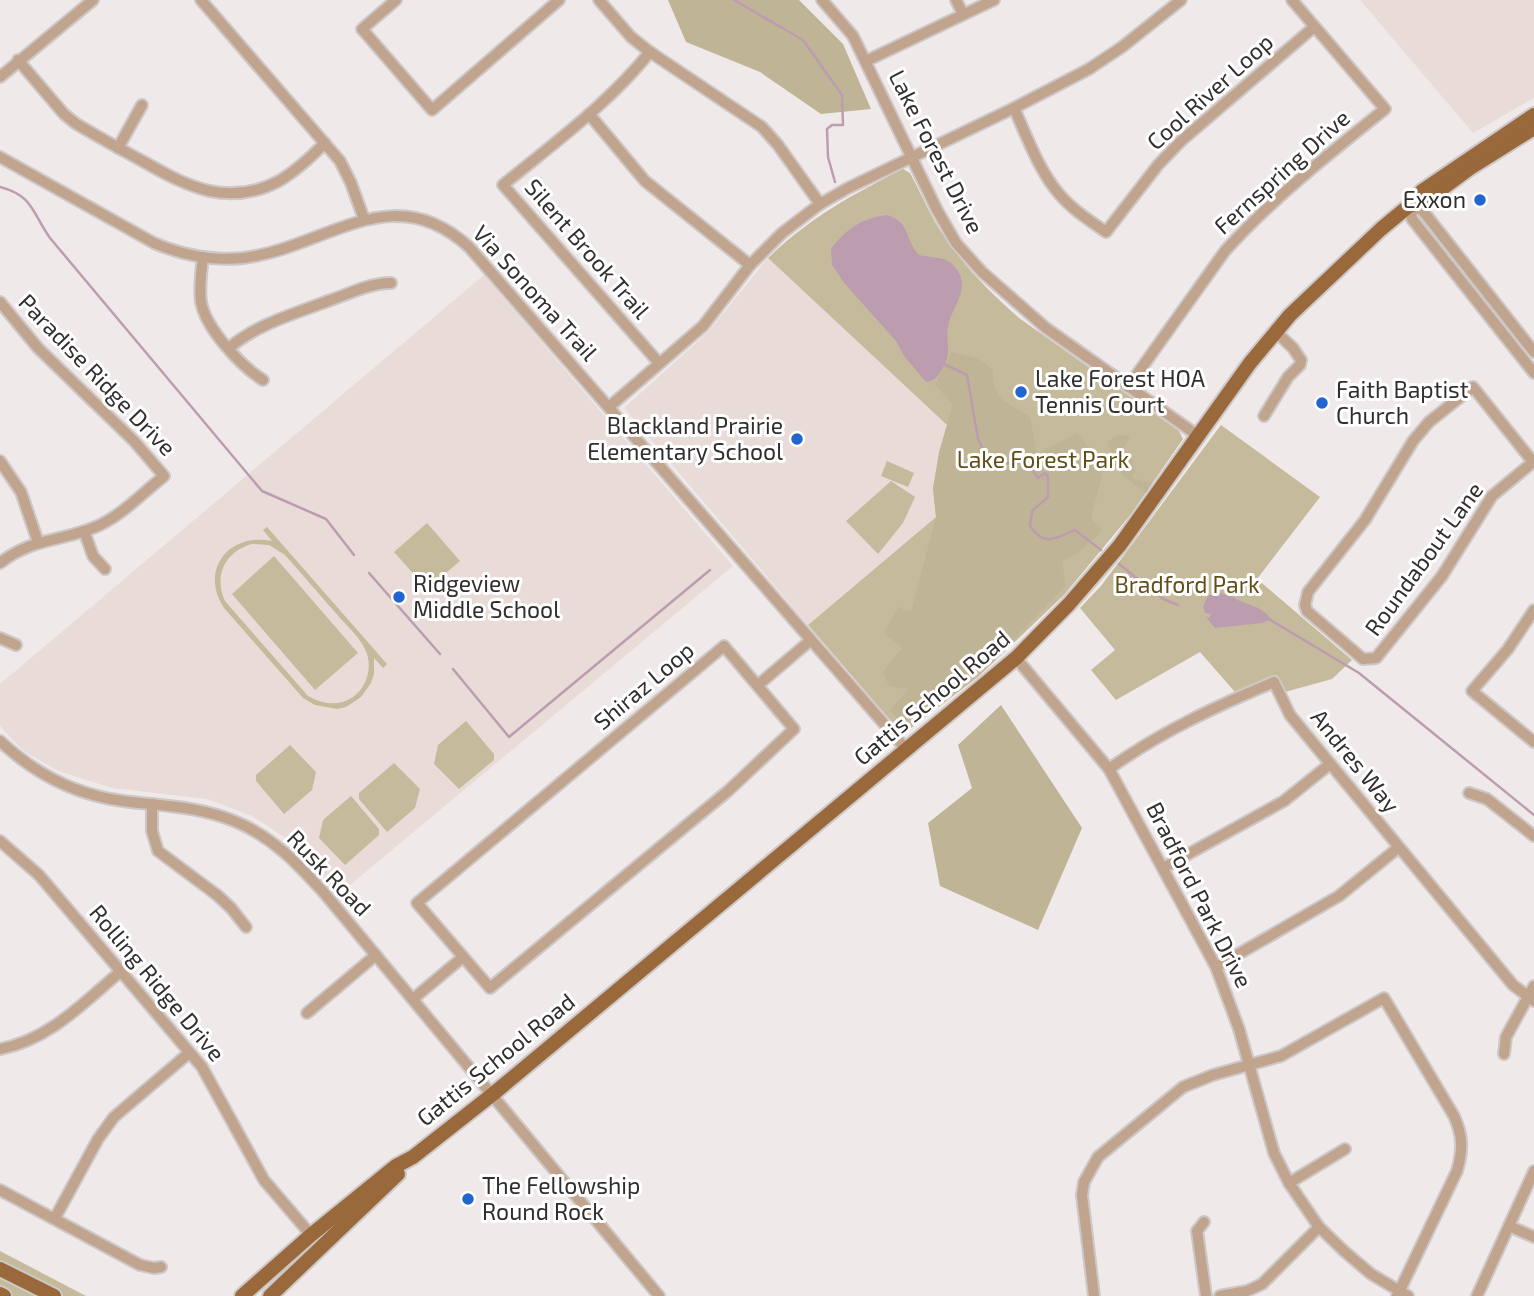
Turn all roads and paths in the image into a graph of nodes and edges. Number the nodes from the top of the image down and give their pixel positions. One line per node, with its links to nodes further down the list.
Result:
1 (93, 0): 14 (street)
2 (201, 0): 22 (street)
3 (396, 0): 4 (street)
4 (559, 0)
5 (599, 0): 13 (street)
6 (822, 0): 15 (street, Lake Forest Drive)
7 (956, 0): 11 (street)
8 (994, 0): 11 (street)
9 (1181, 0): 18 (street)
10 (1292, 0): 12 (street, Fernspring Drive)
11 (963, 14): 15 (street)
12 (1314, 27): 18 (street, Cool River Loop); 43 (street, Fernspring Drive)
13 (650, 52): 19 (street, Silent Brook Trail); 26 (street)
14 (18, 60): 16 (street); 23 (street)
15 (866, 61): 24 (street, Lake Forest Drive)
16 (0, 76)
17 (142, 105): 23 (street)
18 (1013, 108): 24 (street)
19 (589, 114): 30 (street); 40 (street, Silent Brook Trail)
20 (1534, 115): 27 (main road, Gattis School Road)
21 (1534, 128): 27 (main road, Gattis School Road)
22 (325, 143): 23 (street); 28 (street)
23 (118, 148)
24 (912, 156): 26 (street); 43 (street, Lake Forest Drive)
25 (0, 157): 29 (street, Via Sonoma Trail)
26 (820, 204): 30 (street)
27 (1410, 205): 32 (street); 34 (street); 35 (main road, Gattis School Road)
28 (363, 219): 29 (street, Via Sonoma Trail); 44 (street, Via Sonoma Trail)
29 (203, 257): 37 (street)
30 (750, 265): 40 (street)
31 (391, 283): 37 (street)
32 (1490, 294): 34 (street); 36 (street)
33 (0, 302): 49 (street, Paradise Ridge Drive)
34 (1477, 302): 38 (street)
35 (1276, 332): 45 (street); 46 (main road, Gattis School Road)
36 (1525, 341): 38 (street); 39 (street)
37 (229, 348): 42 (street)
38 (1514, 348): 41 (street)
39 (1534, 352)
40 (659, 363): 44 (street)
41 (1534, 373)
42 (263, 380)
43 (1128, 387): 46 (street, Lake Forest Drive)
44 (609, 407): 55 (street, Via Sonoma Trail)
45 (1264, 416)
46 (1197, 435): 57 (main road, Gattis School Road)
47 (0, 461): 50 (street)
48 (1534, 462): 48 (street, Roundabout Lane)
49 (84, 531): 50 (street); 52 (street)
50 (38, 542): 51 (street)
51 (0, 563)
52 (105, 569)
53 (1534, 610): 60 (street)
54 (0, 638): 56 (street)
55 (811, 640): 58 (street); 61 (street, Via Sonoma Trail)
56 (16, 645)
57 (1016, 657): 61 (main road, Gattis School Road); 63 (street, Bradford Park Drive)
58 (758, 685): 72 (street, Shiraz Loop); 72 (street, Shiraz Loop)
59 (0, 741): 65 (street, Rusk Road)
60 (1534, 742)
61 (906, 749): 83 (main road, Gattis School Road)
62 (1330, 764): 63 (street, Andres Way); 68 (street, Andres Way); 69 (street)
63 (1109, 769): 69 (street, Bradford Park Drive)
64 (1469, 793): 66 (street)
65 (152, 804): 70 (street); 71 (street, Rusk Road)
66 (1534, 836)
67 (0, 841): 74 (street, Rolling Ridge Drive)
68 (1398, 848): 73 (street); 77 (street, Andres Way)
69 (1163, 868): 73 (street, Bradford Park Drive)
70 (246, 927)
71 (376, 955): 76 (street, Rusk Road); 78 (street)
72 (463, 957): 76 (street)
73 (1216, 967): 82 (street, Bradford Park Drive)
74 (120, 972): 79 (street); 80 (street, Rolling Ridge Drive)
75 (1534, 986): 77 (street)
76 (412, 999): 83 (street, Rusk Road)
77 (1531, 1000): 81 (street)
78 (307, 1013)
79 (0, 1049)
80 (189, 1053): 89 (street); 93 (street, Rolling Ridge Drive)
81 (1504, 1055)
82 (1250, 1065): 87 (street, Bradford Park Drive); 97 (street); 102 (street)
83 (493, 1094): 85 (main road, Gattis School Road); 101 (street, Rusk Road)
84 (1345, 1149): 87 (street)
85 (413, 1157): 93 (main road, Gattis School Road); 100 (main road, Gattis School Road)
86 (1534, 1171): 91 (street)
87 (1289, 1183): 92 (street, Bradford Park Drive)
88 (0, 1190): 89 (street)
89 (55, 1219): 95 (street)
90 (1203, 1222): 103 (street)
91 (1509, 1226): 94 (street); 105 (street)
92 (1319, 1227): 97 (street, Bradford Park Drive); 104 (street)
93 (311, 1235): 99 (main road, Gattis School Road)
94 (1534, 1237)
95 (161, 1267)
96 (0, 1269): 98 (main road)
97 (1401, 1295)
98 (54, 1296)
99 (242, 1296)
100 (270, 1296)
101 (659, 1296)
102 (1094, 1296)
103 (1206, 1296)
104 (1220, 1296)
105 (1477, 1296)

